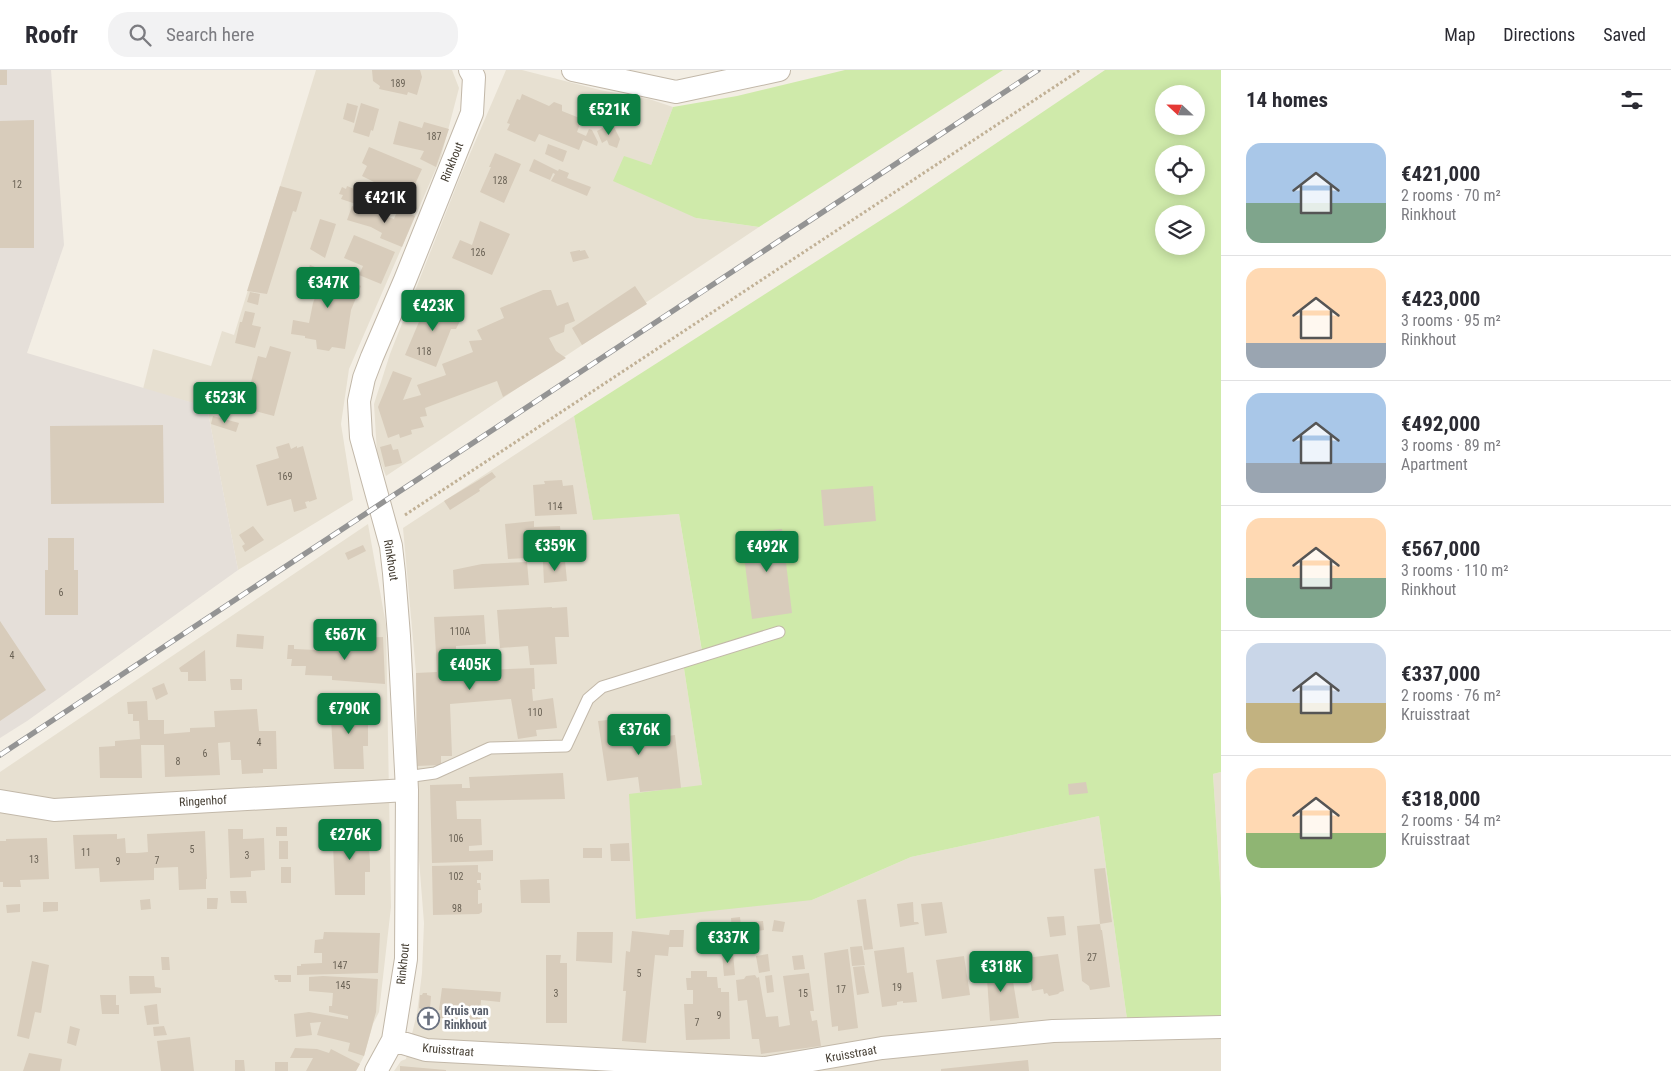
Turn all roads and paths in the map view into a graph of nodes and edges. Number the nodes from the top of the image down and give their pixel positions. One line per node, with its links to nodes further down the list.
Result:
1 (470, 70): 5 (street, Rinkhout)
2 (573, 70): 3 (street)
3 (780, 70)
4 (1080, 70): 5 (path)
5 (386, 528): 7 (street, Rinkhout)
6 (779, 632): 7 (lane)
7 (406, 783): 8 (street, Ringenhof); 10 (street, Rinkhout)
8 (0, 800)
9 (1221, 1027): 10 (street, Kruisstraat)
10 (393, 1040): 11 (street, Rinkhout)
11 (376, 1071)

